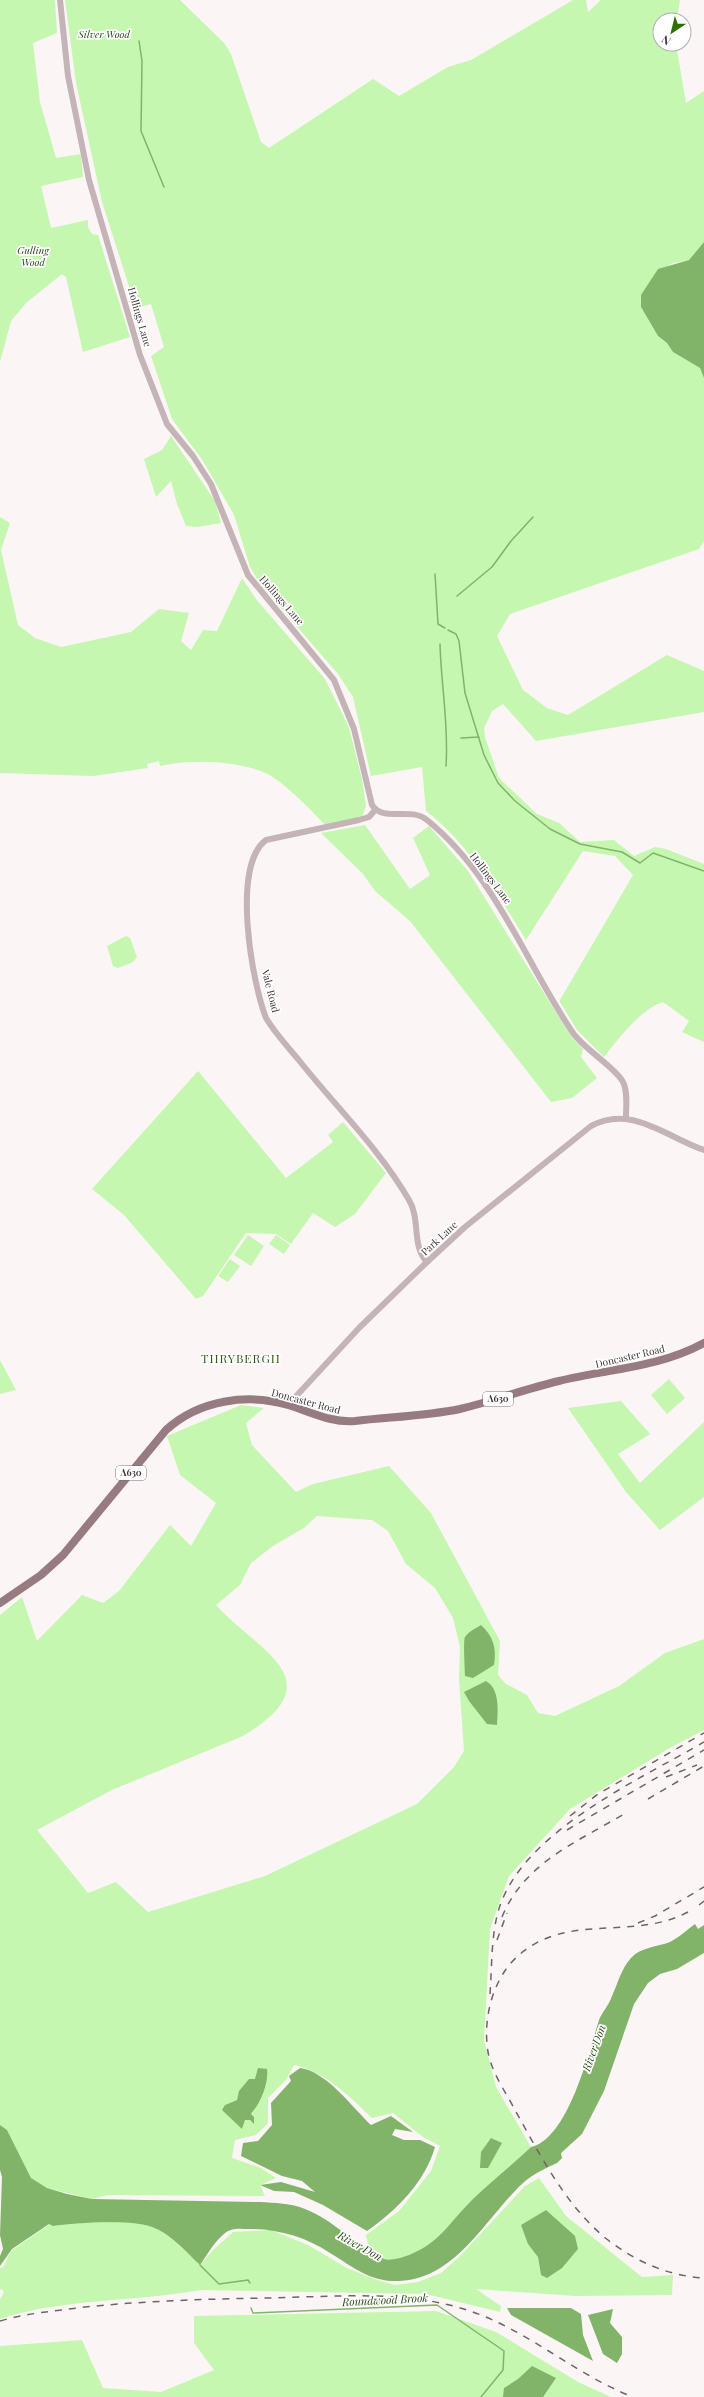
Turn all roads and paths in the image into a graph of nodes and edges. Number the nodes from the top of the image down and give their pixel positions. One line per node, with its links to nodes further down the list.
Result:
1 (60, 0): 2 (street, Hollings Lane)
2 (376, 810): 3 (street, Hollings Lane); 5 (street, Vale Road)
3 (626, 1118): 4 (street); 5 (street, Park Lane)
4 (704, 1150)
5 (427, 1262): 7 (street, Park Lane)
6 (704, 1342): 7 (main road, Doncaster Road / A630)
7 (288, 1406): 8 (main road, Doncaster Road / A630)
8 (0, 1603)

